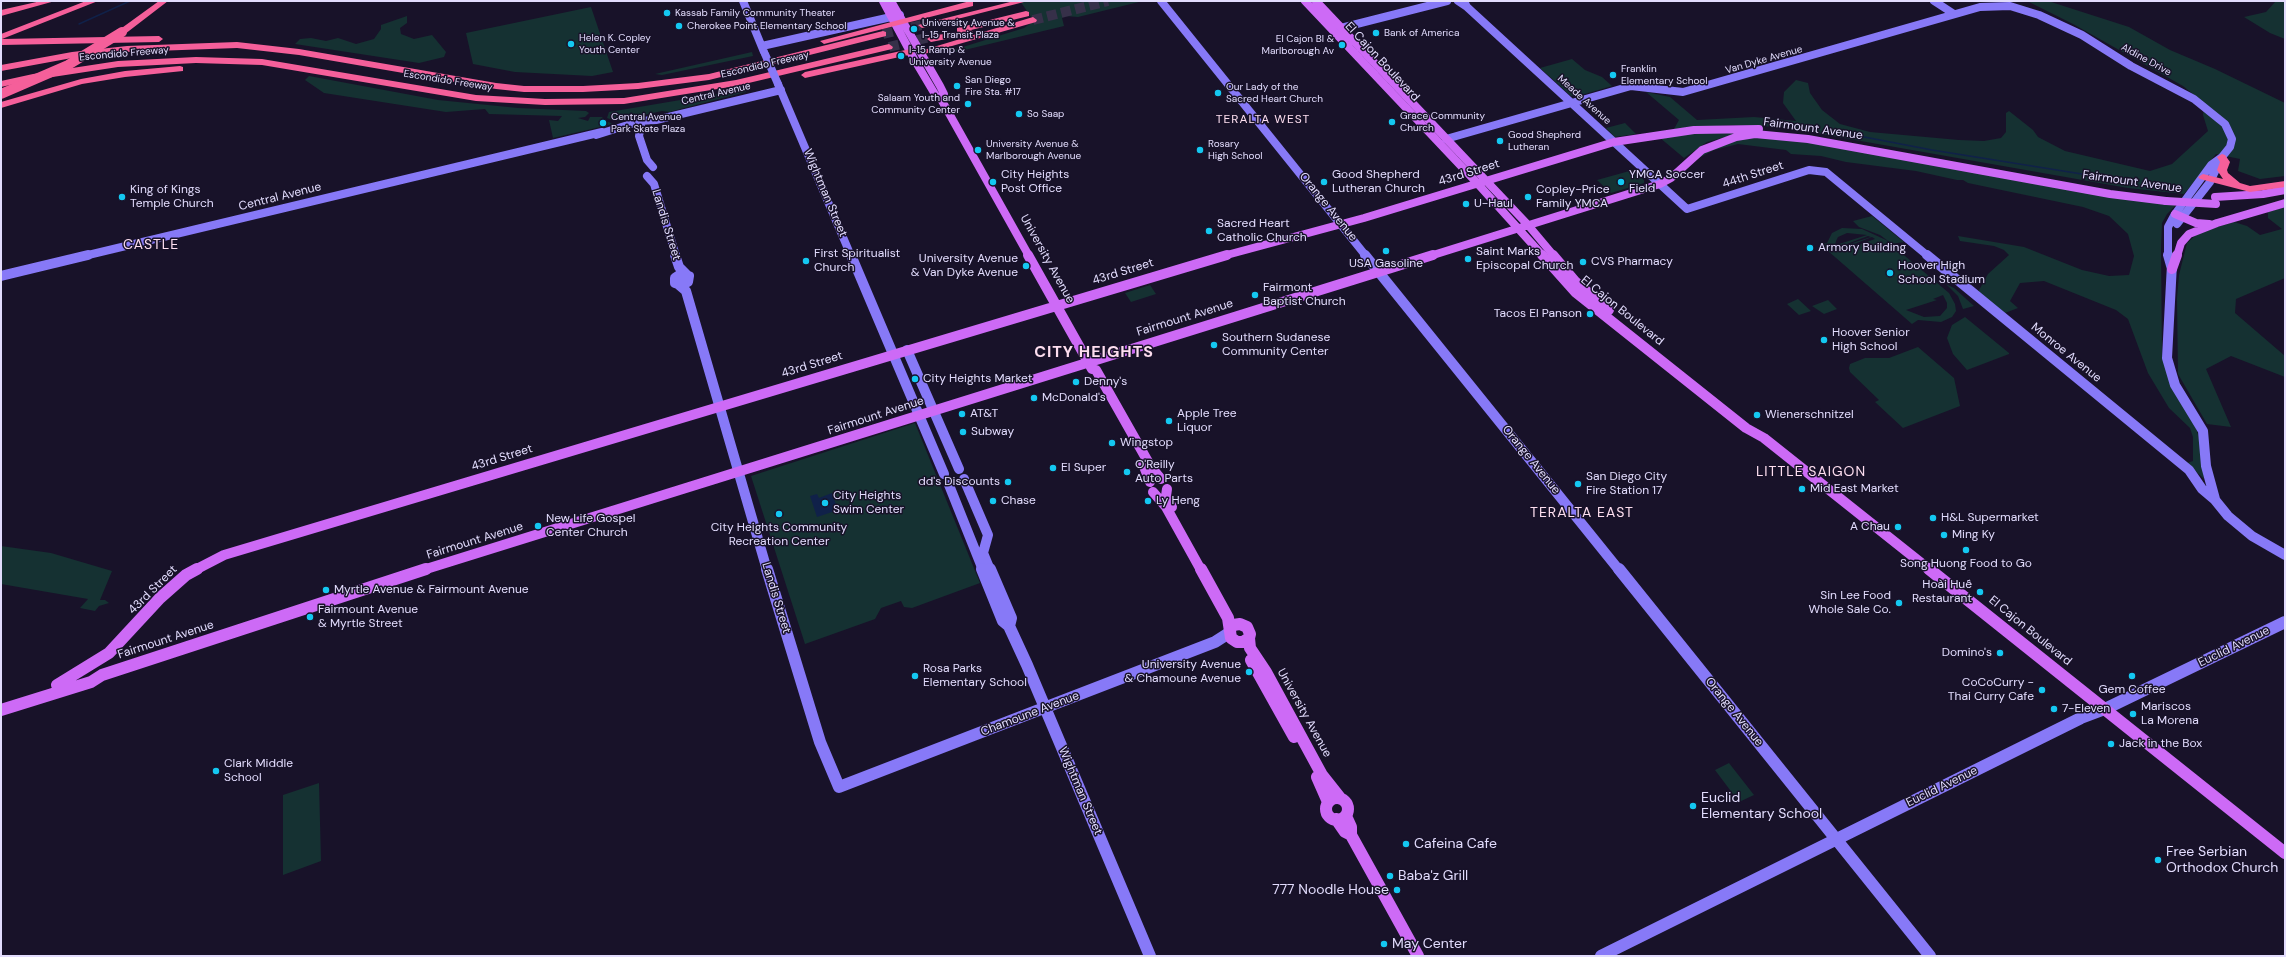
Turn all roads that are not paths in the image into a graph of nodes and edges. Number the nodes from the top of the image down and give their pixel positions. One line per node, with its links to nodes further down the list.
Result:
1 (51, 1): 19 (highway)
2 (74, 1): 22 (highway)
3 (94, 1): 26 (highway)
4 (164, 1): 41 (highway, bridge)
5 (743, 1): 29 (main road, Wightman Street)
6 (883, 1): 21 (main road, University Avenue)
7 (891, 1): 21 (main road, University Avenue)
8 (992, 1): 21 (highway)
9 (1004, 1): 16 (highway)
10 (1161, 1): 68 (main road, Orange Avenue)
11 (1306, 1): 24 (main road, El Cajon Boulevard)
12 (1316, 1): 23 (main road, El Cajon Boulevard)
13 (1447, 1): 23 (main road)
14 (1457, 1): 17 (main road, Meade Avenue)
15 (1934, 1): 20 (main road)
16 (1020, 2)
17 (1464, 3): 43 (main road, Meade Avenue)
18 (2017, 8): 20 (main road, Van Dyke Avenue); 48 (main road, Aldine Drive)
19 (1, 13)
20 (1954, 14): 43 (main road, Van Dyke Avenue)
21 (897, 18): 29 (main road); 32 (main road, University Avenue); 37 (highway)
22 (1, 28)
23 (1341, 28): 24 (main road); 46 (main road, El Cajon Boulevard)
24 (1333, 30): 55 (main road, El Cajon Boulevard)
25 (883, 34): 37 (highway, Escondido Freeway)
26 (1, 37)
27 (930, 38): 32 (highway)
28 (1, 42): 31 (highway)
29 (762, 46): 39 (main road, Wightman Street, bridge)
30 (889, 47): 40 (highway, Escondido Freeway)
31 (299, 52): 33 (highway, Escondido Freeway); 37 (highway, Escondido Freeway)
32 (915, 53): 35 (main road, University Avenue); 38 (main road, University Avenue); 40 (highway)
33 (1, 68)
34 (301, 68): 36 (highway, Escondido Freeway); 40 (highway, Escondido Freeway); 44 (highway)
35 (925, 78): 38 (main road); 42 (main road, University Avenue)
36 (1, 84)
37 (638, 86)
38 (940, 86): 42 (main road, University Avenue)
39 (780, 87): 45 (main road, Central Avenue); 83 (main road, Wightman Street)
40 (695, 91)
41 (1, 94)
42 (941, 99): 81 (main road, University Avenue)
43 (1571, 103): 46 (main road, Van Dyke Avenue); 47 (main road, Meade Avenue)
44 (1, 105)
45 (636, 126): 49 (main road); 76 (main road, Central Avenue)
46 (1446, 139): 54 (main road, El Cajon Boulevard)
47 (1614, 142): 54 (main road, 43rd Street); 57 (main road, Meade Avenue); 62 (main road, Fairmount Avenue)
48 (2222, 157): 53 (main road, Aldine Drive); 59 (highway)
49 (647, 160): 50 (main road); 51 (main road)
50 (655, 170): 51 (main road); 56 (main road, Landis Street)
51 (646, 172): 56 (main road, Landis Street)
52 (1826, 172): 65 (main road, 44th Street); 102 (main road, Monroe Avenue)
53 (2207, 178): 59 (highway); 66 (main road, Aldine Drive)
54 (1486, 181): 55 (main road, 43rd Street); 69 (main road, El Cajon Boulevard)
55 (1477, 183): 68 (main road, 43rd Street); 70 (main road, El Cajon Boulevard)
56 (654, 184): 73 (main road, Landis Street)
57 (1660, 184): 62 (main road, Fairmount Avenue); 65 (main road, Meade Avenue); 69 (main road, Fairmount Avenue)
58 (2285, 184): 59 (highway)
59 (2245, 188)
60 (2285, 190): 63 (main road, Fairmount Avenue)
61 (2285, 198): 63 (main road, Fairmount Avenue)
62 (2168, 199): 63 (main road, Fairmount Avenue, bridge)
63 (2216, 200)
64 (2285, 203): 67 (main road)
65 (1687, 209)
66 (2178, 216): 67 (main road); 74 (main road, Aldine Drive)
67 (2216, 222): 74 (main road)
68 (1340, 223): 75 (main road, Orange Avenue); 81 (main road, 43rd Street)
69 (1528, 225): 70 (main road, Fairmount Avenue); 72 (main road, El Cajon Boulevard)
70 (1518, 228): 71 (main road, El Cajon Boulevard); 75 (main road, Fairmount Avenue)
71 (1533, 246): 72 (main road); 77 (main road, El Cajon Boulevard)
72 (1551, 253): 80 (main road, El Cajon Boulevard)
73 (679, 267): 78 (main road, Landis Street); 79 (main road, Landis Street)
74 (2172, 269): 102 (main road, Aldine Drive)
75 (1379, 271): 84 (main road, Fairmount Avenue); 120 (main road, Orange Avenue)
76 (1, 276)
77 (1561, 278): 80 (main road); 85 (main road, El Cajon Boulevard)
78 (677, 280): 79 (main road); 79 (main road)
79 (687, 282): 87 (main road, Landis Street)
80 (1577, 283): 86 (main road, El Cajon Boulevard)
81 (1057, 306): 82 (main road, 43rd Street); 84 (main road, University Avenue)
82 (907, 350): 83 (main road, 43rd Street); 88 (main road, Wightman Street)
83 (894, 354): 87 (main road, 43rd Street); 89 (main road, Wightman Street)
84 (1090, 365): 88 (main road, Fairmount Avenue); 90 (main road, University Avenue); 92 (main road, University Avenue)
85 (1667, 365): 86 (main road); 91 (main road, El Cajon Boulevard)
86 (1693, 377): 91 (main road, El Cajon Boulevard)
87 (720, 406): 94 (main road, Landis Street); 109 (main road, 43rd Street)
88 (934, 411): 89 (main road, Fairmount Avenue); 93 (main road, Wightman Street)
89 (919, 416): 94 (main road, Fairmount Avenue); 95 (main road, Wightman Street)
90 (1119, 423): 92 (main road); 98 (main road, University Avenue)
91 (1756, 432): 114 (main road, El Cajon Boulevard)
92 (1133, 433): 96 (main road, University Avenue)
93 (959, 469): 95 (main road); 97 (main road, Wightman Street)
94 (738, 473): 110 (main road, Fairmount Avenue); 116 (main road, Landis Street)
95 (944, 474): 99 (main road, Wightman Street)
96 (1161, 478): 98 (main road); 100 (main road)
97 (964, 479): 99 (main road); 106 (main road, Wightman Street)
98 (1150, 482): 101 (main road)
99 (949, 485): 106 (main road, Wightman Street)
100 (1167, 489): 101 (main road); 105 (main road)
101 (1154, 492): 107 (main road, University Avenue)
102 (2215, 500): 103 (main road, Monroe Avenue)
103 (2285, 555)
104 (2285, 622): 114 (main road, Euclid Avenue)
105 (1243, 625): 107 (main road); 108 (main road)
106 (1009, 626): 113 (main road, Wightman Street)
107 (1230, 637): 108 (main road); 113 (main road, Chamoune Avenue); 118 (main road, University Avenue)
108 (1249, 638): 117 (main road, University Avenue)
109 (109, 653): 110 (main road); 111 (main road, 43rd Street)
110 (102, 675): 111 (main road, Fairmount Avenue); 115 (main road, Fairmount Avenue)
111 (57, 684): 112 (main road, Fairmount Avenue)
112 (1, 703)
113 (1045, 708): 116 (main road, Chamoune Avenue); 122 (main road, Wightman Street)
114 (2105, 709): 120 (main road, Euclid Avenue); 121 (main road, El Cajon Boulevard)
115 (1, 710)
116 (839, 787)
117 (1341, 799): 118 (main road); 119 (main road)
118 (1328, 802): 119 (main road)
119 (1341, 818): 123 (main road)
120 (1836, 839): 124 (main road, Euclid Avenue); 125 (main road, Orange Avenue)
121 (2285, 853)
122 (1150, 956)
123 (1418, 956)
124 (1601, 956)
125 (1930, 956)

